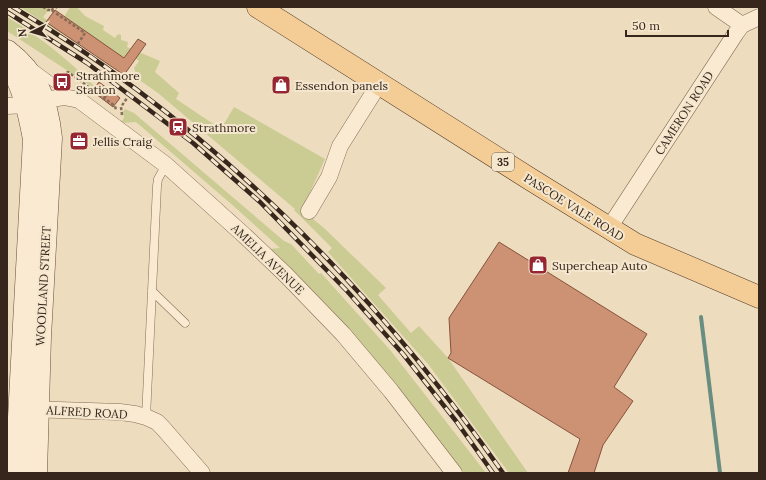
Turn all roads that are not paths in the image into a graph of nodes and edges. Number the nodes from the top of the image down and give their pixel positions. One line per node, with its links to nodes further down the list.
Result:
1 (258, 7): 6 (main road, PASCOE VALE ROAD / 35)
2 (716, 7): 4 (street)
3 (759, 16): 4 (street)
4 (742, 25): 11 (street, CAMERON ROAD)
5 (11, 57): 7 (lane); 8 (main road, WOODLAND STREET)
6 (380, 84): 10 (street); 11 (main road, PASCOE VALE ROAD / 35)
7 (69, 98): 8 (street, AMELIA AVENUE); 9 (street, AMELIA AVENUE)
8 (26, 103): 15 (main road, WOODLAND STREET)
9 (166, 165): 12 (lane); 20 (street, AMELIA AVENUE)
10 (309, 211)
11 (609, 228): 13 (main road, PASCOE VALE ROAD / 35)
12 (152, 291): 14 (lane); 16 (lane)
13 (759, 297)
14 (185, 323)
15 (29, 409): 16 (street, ALFRED ROAD); 17 (main road, WOODLAND STREET); 18 (main road, WOODLAND STREET)
16 (146, 417): 19 (street, ALFRED ROAD)
17 (16, 473)
18 (36, 473)
19 (202, 473)
20 (454, 473)

